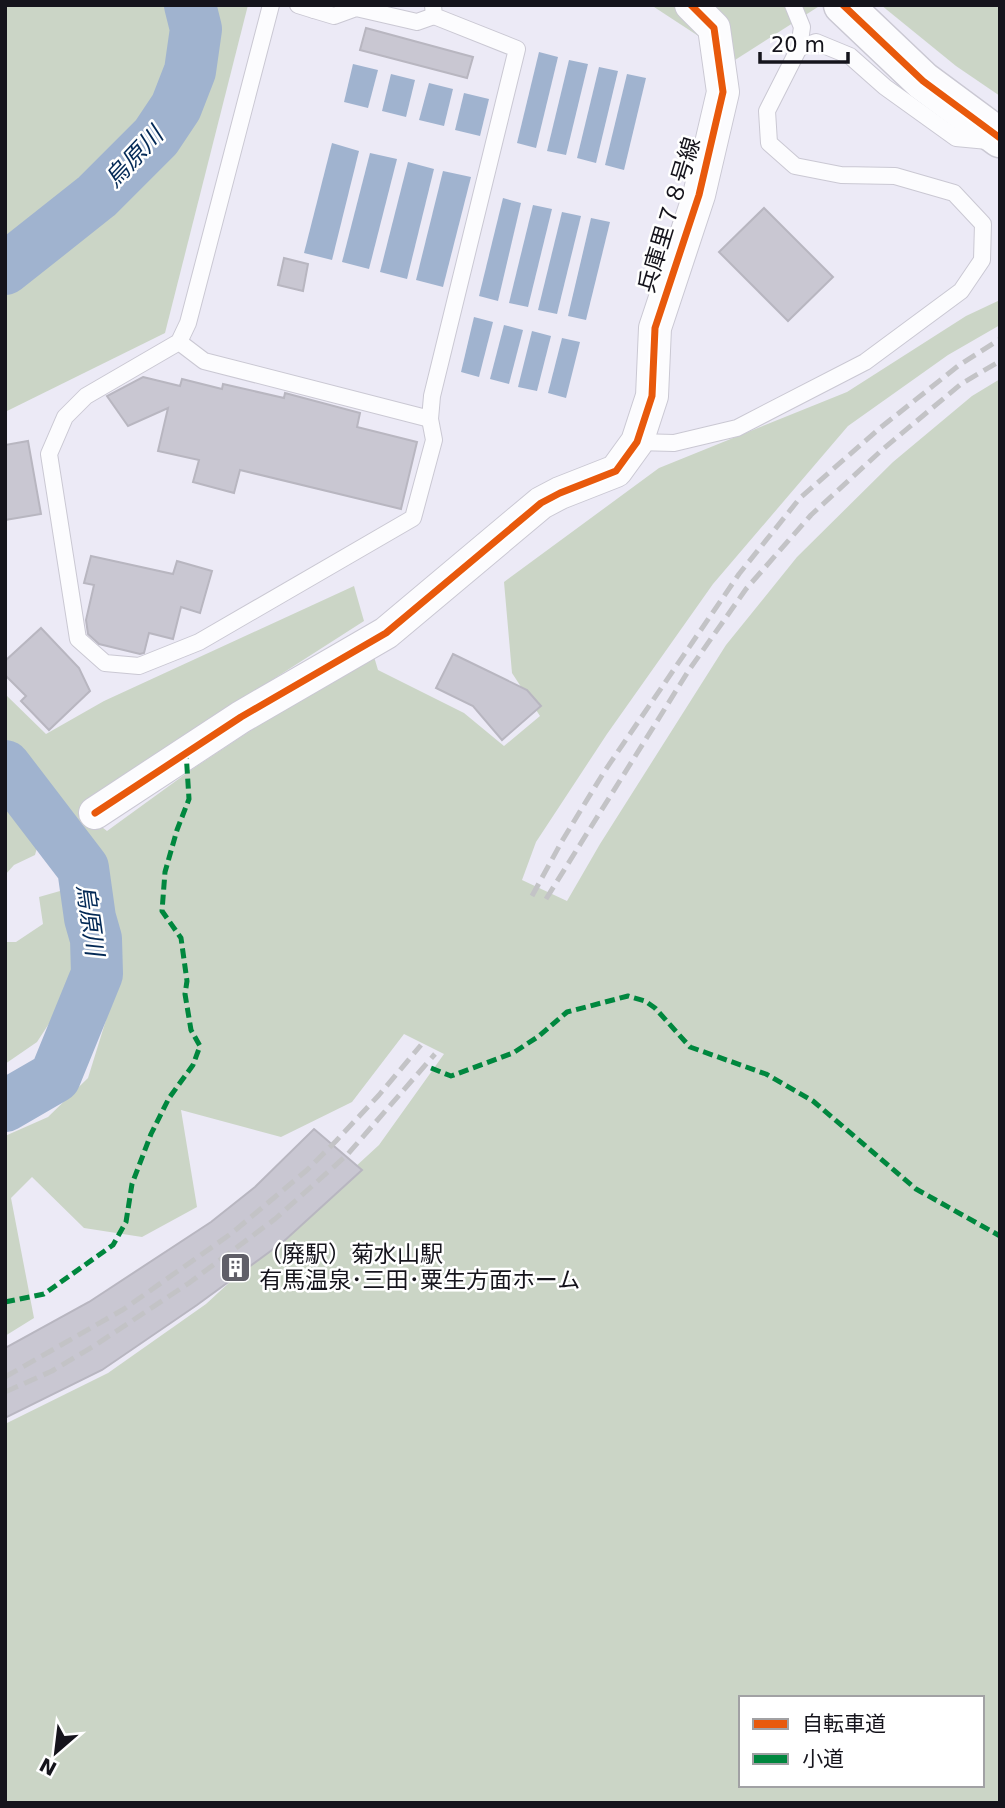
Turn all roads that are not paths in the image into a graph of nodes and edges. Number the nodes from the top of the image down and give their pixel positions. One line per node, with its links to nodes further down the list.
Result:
1 (271, 5): 9 (lane)
2 (691, 5): 11 (street, 兵庫里７８号線)
3 (793, 5): 7 (lane)
4 (843, 5): 8 (street)
5 (310, 7): 6 (lane)
6 (434, 11): 10 (lane)
7 (799, 48): 8 (lane); 11 (lane)
8 (1000, 140)
9 (179, 342): 10 (lane); 10 (lane)
10 (430, 419)
11 (637, 442): 12 (street, 兵庫里７８号線)
12 (95, 813)

